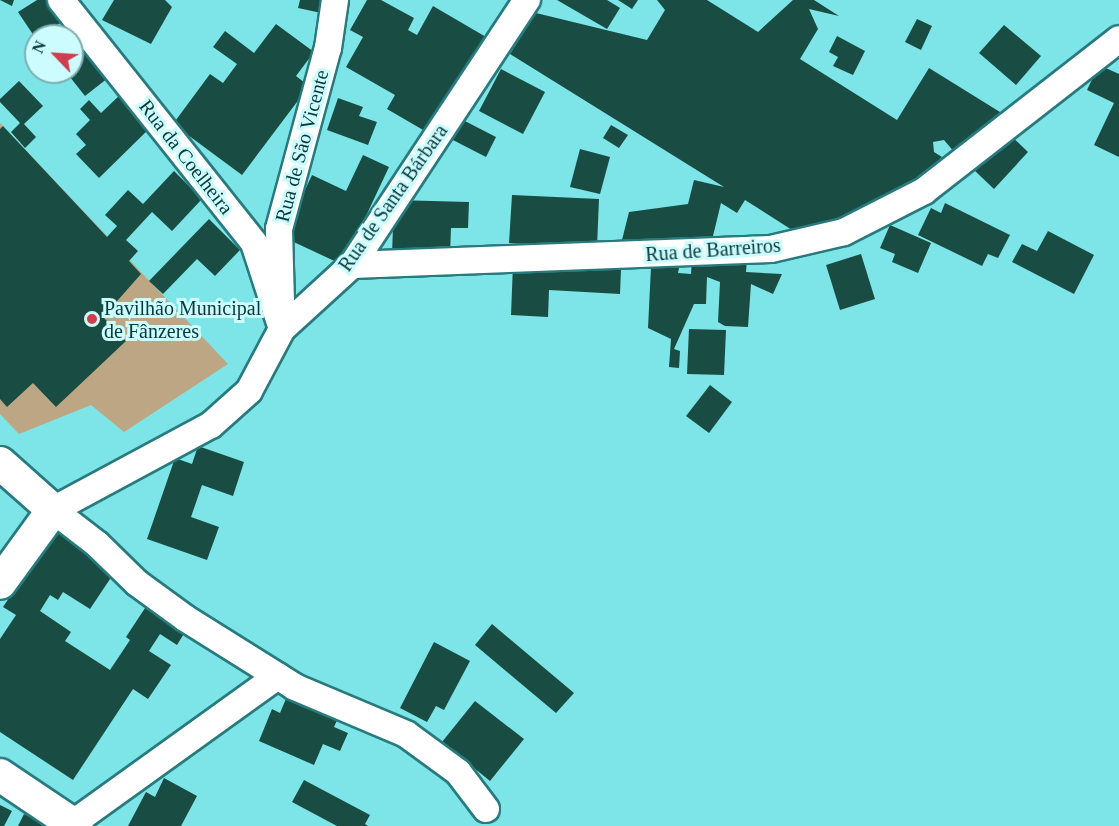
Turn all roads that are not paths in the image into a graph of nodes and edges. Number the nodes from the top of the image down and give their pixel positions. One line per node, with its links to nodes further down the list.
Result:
1 (61, 0): 6 (street, Rua da Coelheira)
2 (335, 0): 6 (street, Rua de São Vicente)
3 (527, 0): 5 (street, Rua de Santa Bárbara)
4 (1119, 39): 5 (street, Rua de Barreiros)
5 (352, 265): 6 (street, Rua de Santa Bárbara)
6 (282, 329): 8 (street, Rua de Santa Bárbara)
7 (0, 463): 8 (street)
8 (53, 510): 9 (street, Rua de Santa Bárbara); 10 (street)
9 (0, 583)
10 (278, 676): 12 (street); 13 (street)
11 (0, 775): 13 (street)
12 (486, 809)
13 (72, 825)

